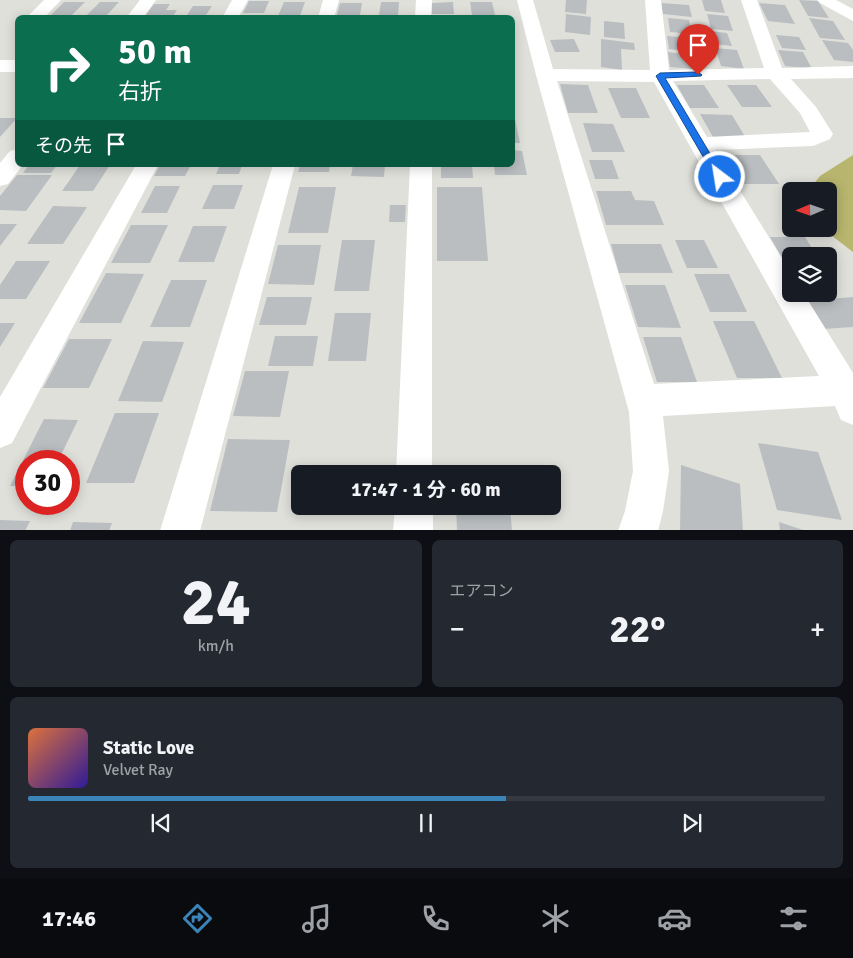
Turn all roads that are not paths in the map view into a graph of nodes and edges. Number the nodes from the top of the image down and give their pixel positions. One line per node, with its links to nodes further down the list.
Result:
1 (53, 0): 10 (street)
2 (148, 0): 11 (street)
3 (240, 0): 12 (street)
4 (331, 0): 13 (street)
5 (424, 0): 14 (street)
6 (525, 0): 20 (street)
7 (653, 0): 21 (street)
8 (749, 0): 19 (street)
9 (825, 0): 15 (street)
10 (37, 15)
11 (136, 15)
12 (232, 15)
13 (327, 15)
14 (423, 15)
15 (853, 16)
16 (0, 66): 17 (street)
17 (15, 66)
18 (853, 72): 19 (street)
19 (776, 73): 21 (street); 22 (street)
20 (545, 75): 21 (street); 29 (street)
21 (660, 76): 22 (street)
22 (700, 144): 28 (street)
23 (15, 160): 27 (street)
24 (146, 167): 30 (street)
25 (283, 167): 33 (street)
26 (421, 167): 31 (street)
27 (0, 178)
28 (849, 399): 29 (street)
29 (642, 400): 35 (street)
30 (0, 431)
31 (414, 465)
32 (414, 515): 34 (street)
33 (180, 530)
34 (413, 530)
35 (638, 530)

